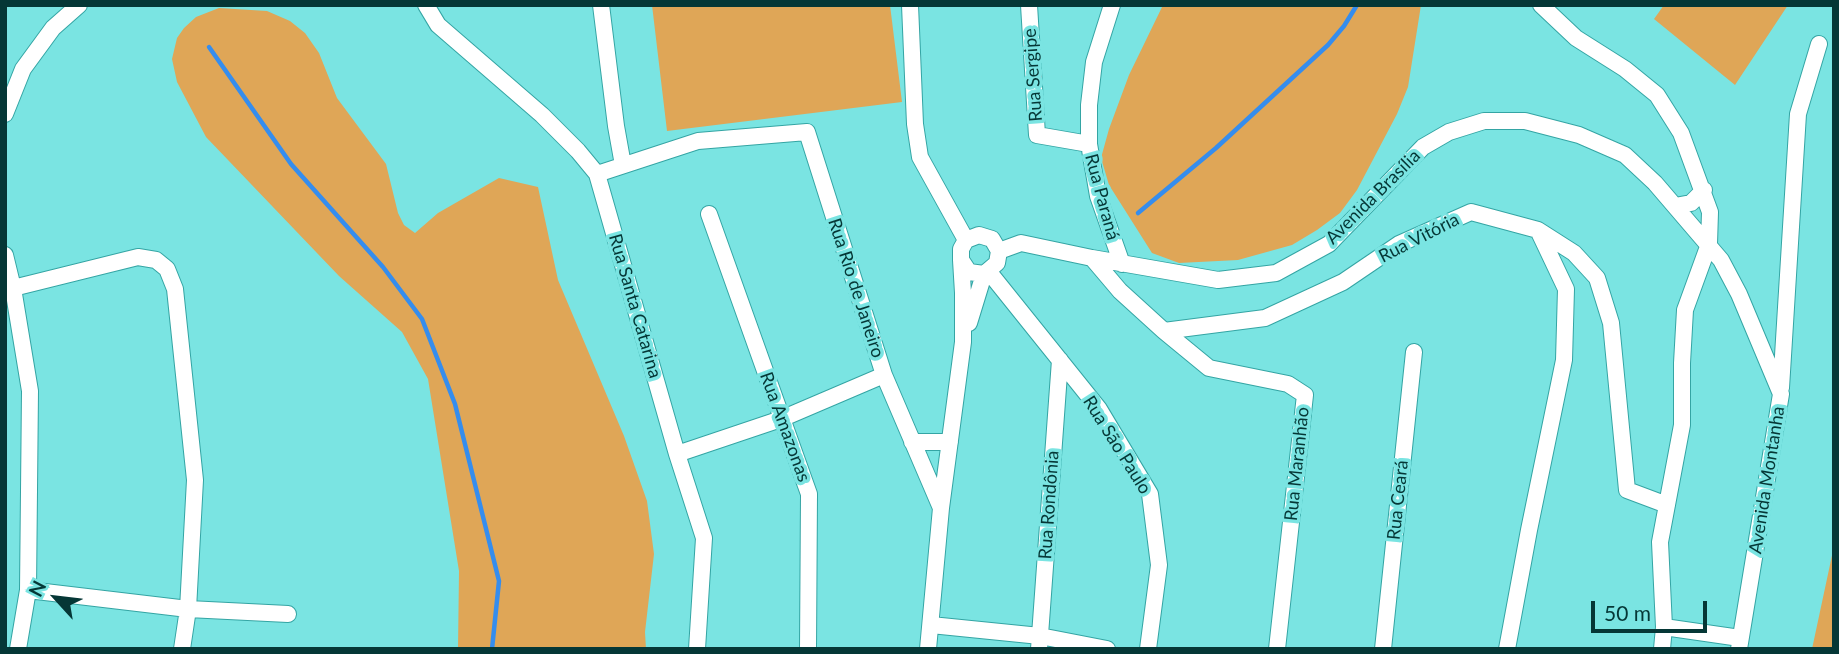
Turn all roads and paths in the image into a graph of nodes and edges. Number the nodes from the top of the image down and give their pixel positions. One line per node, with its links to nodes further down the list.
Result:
1 (79, 5): 9 (street)
2 (426, 5): 13 (street)
3 (601, 5): 12 (street)
4 (910, 5): 18 (street)
5 (1029, 5): 11 (street, Rua Sergipe)
6 (1112, 5): 11 (street, Rua Paraná)
7 (1541, 5): 14 (street)
8 (1819, 44): 32 (street)
9 (11, 87): 10 (street)
10 (5, 114)
11 (1089, 144): 24 (street, Rua Paraná)
12 (623, 165): 13 (street); 31 (street, Rua Rio de Janeiro)
13 (597, 174): 36 (street, Rua Santa Catarina)
14 (1704, 190): 15 (street); 19 (street)
15 (1675, 206): 19 (street, Avenida Brasília); 24 (street, Avenida Brasília)
16 (709, 214): 33 (street, Rua Amazonas)
17 (1538, 230): 27 (street, Rua Vitória); 37 (street, Rua Vitória); 55 (street)
18 (967, 240): 20 (street); 23 (street)
19 (1709, 244): 32 (street, Avenida Montanha); 37 (street)
20 (999, 251): 22 (street, Avenida Brasília); 25 (street)
21 (5, 255): 26 (street)
22 (1092, 258): 24 (street, Avenida Brasília); 27 (street)
23 (961, 260): 25 (street); 28 (street, Rua Rio de Janeiro)
24 (1122, 264)
25 (986, 273): 28 (street, Rua Rio de Janeiro); 30 (street, Rua São Paulo)
26 (9, 289): 39 (street); 40 (street)
27 (1164, 331): 53 (street, Rua Maranhão)
28 (963, 342): 35 (street, Rua Rio de Janeiro)
29 (1414, 352): 54 (street, Rua Ceará)
30 (1060, 360): 44 (street, Rua Rondônia); 52 (street, Rua São Paulo)
31 (884, 375): 33 (street); 34 (street, Rua Rio de Janeiro)
32 (1781, 394): 45 (street, Avenida Montanha)
33 (781, 419): 36 (street); 49 (street, Rua Amazonas)
34 (912, 442): 35 (street); 38 (street, Rua Rio de Janeiro)
35 (950, 442): 38 (street, Rua Rio de Janeiro)
36 (677, 454): 48 (street, Rua Santa Catarina)
37 (1667, 505): 43 (street)
38 (941, 508): 42 (street, Rua Rio de Janeiro)
39 (28, 590): 40 (street); 46 (street)
40 (188, 610): 41 (street); 47 (street)
41 (288, 614)
42 (931, 625): 44 (street); 50 (street, Rua Rio de Janeiro)
43 (1664, 627): 45 (street); 56 (street)
44 (1039, 642): 51 (street)
45 (1740, 644)
46 (18, 649)
47 (181, 649)
48 (697, 649)
49 (808, 649)
50 (928, 649)
51 (1107, 649)
52 (1148, 649)
53 (1277, 649)
54 (1383, 649)
55 (1507, 649)
56 (1662, 649)

